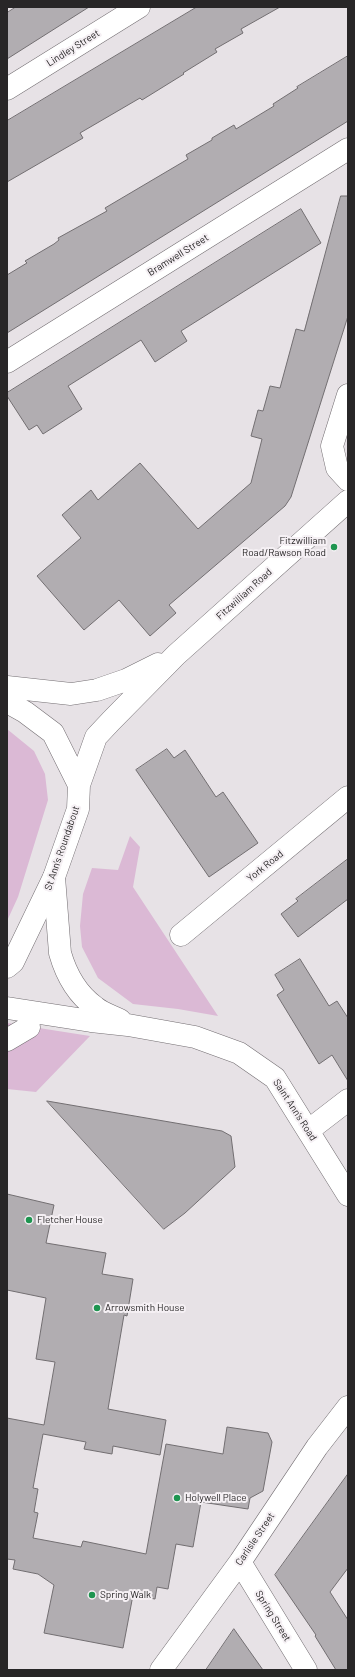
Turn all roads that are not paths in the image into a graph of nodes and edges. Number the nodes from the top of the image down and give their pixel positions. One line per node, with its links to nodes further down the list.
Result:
1 (139, 7): 2 (street, Lindley Street)
2 (7, 89)
3 (348, 149): 4 (street, Bramwell Street)
4 (7, 362)
5 (348, 395): 6 (street)
6 (348, 480)
7 (348, 501): 8 (street, Fitzwilliam Road)
8 (176, 654): 9 (street, Fitzwilliam Road); 11 (street, Fitzwilliam Road)
9 (7, 687)
10 (7, 702): 11 (street, St Ann's Roundabout)
11 (79, 785): 13 (street, St Ann's Roundabout)
12 (348, 798): 14 (street, York Road)
13 (54, 877): 15 (street, St Ann's Roundabout); 17 (street, Saint Ann's Road)
14 (181, 934)
15 (7, 967)
16 (7, 1008): 17 (street, Saint Ann's Road)
17 (128, 1025): 21 (street, Saint Ann's Road)
18 (29, 1026): 19 (street)
19 (7, 1040)
20 (348, 1100): 21 (street)
21 (309, 1130): 22 (street, Saint Ann's Road)
22 (348, 1195)
23 (348, 1407): 24 (street, Carlisle Street)
24 (240, 1562): 25 (street, Carlisle Street); 26 (street, Spring Street)
25 (161, 1670)
26 (306, 1670)

